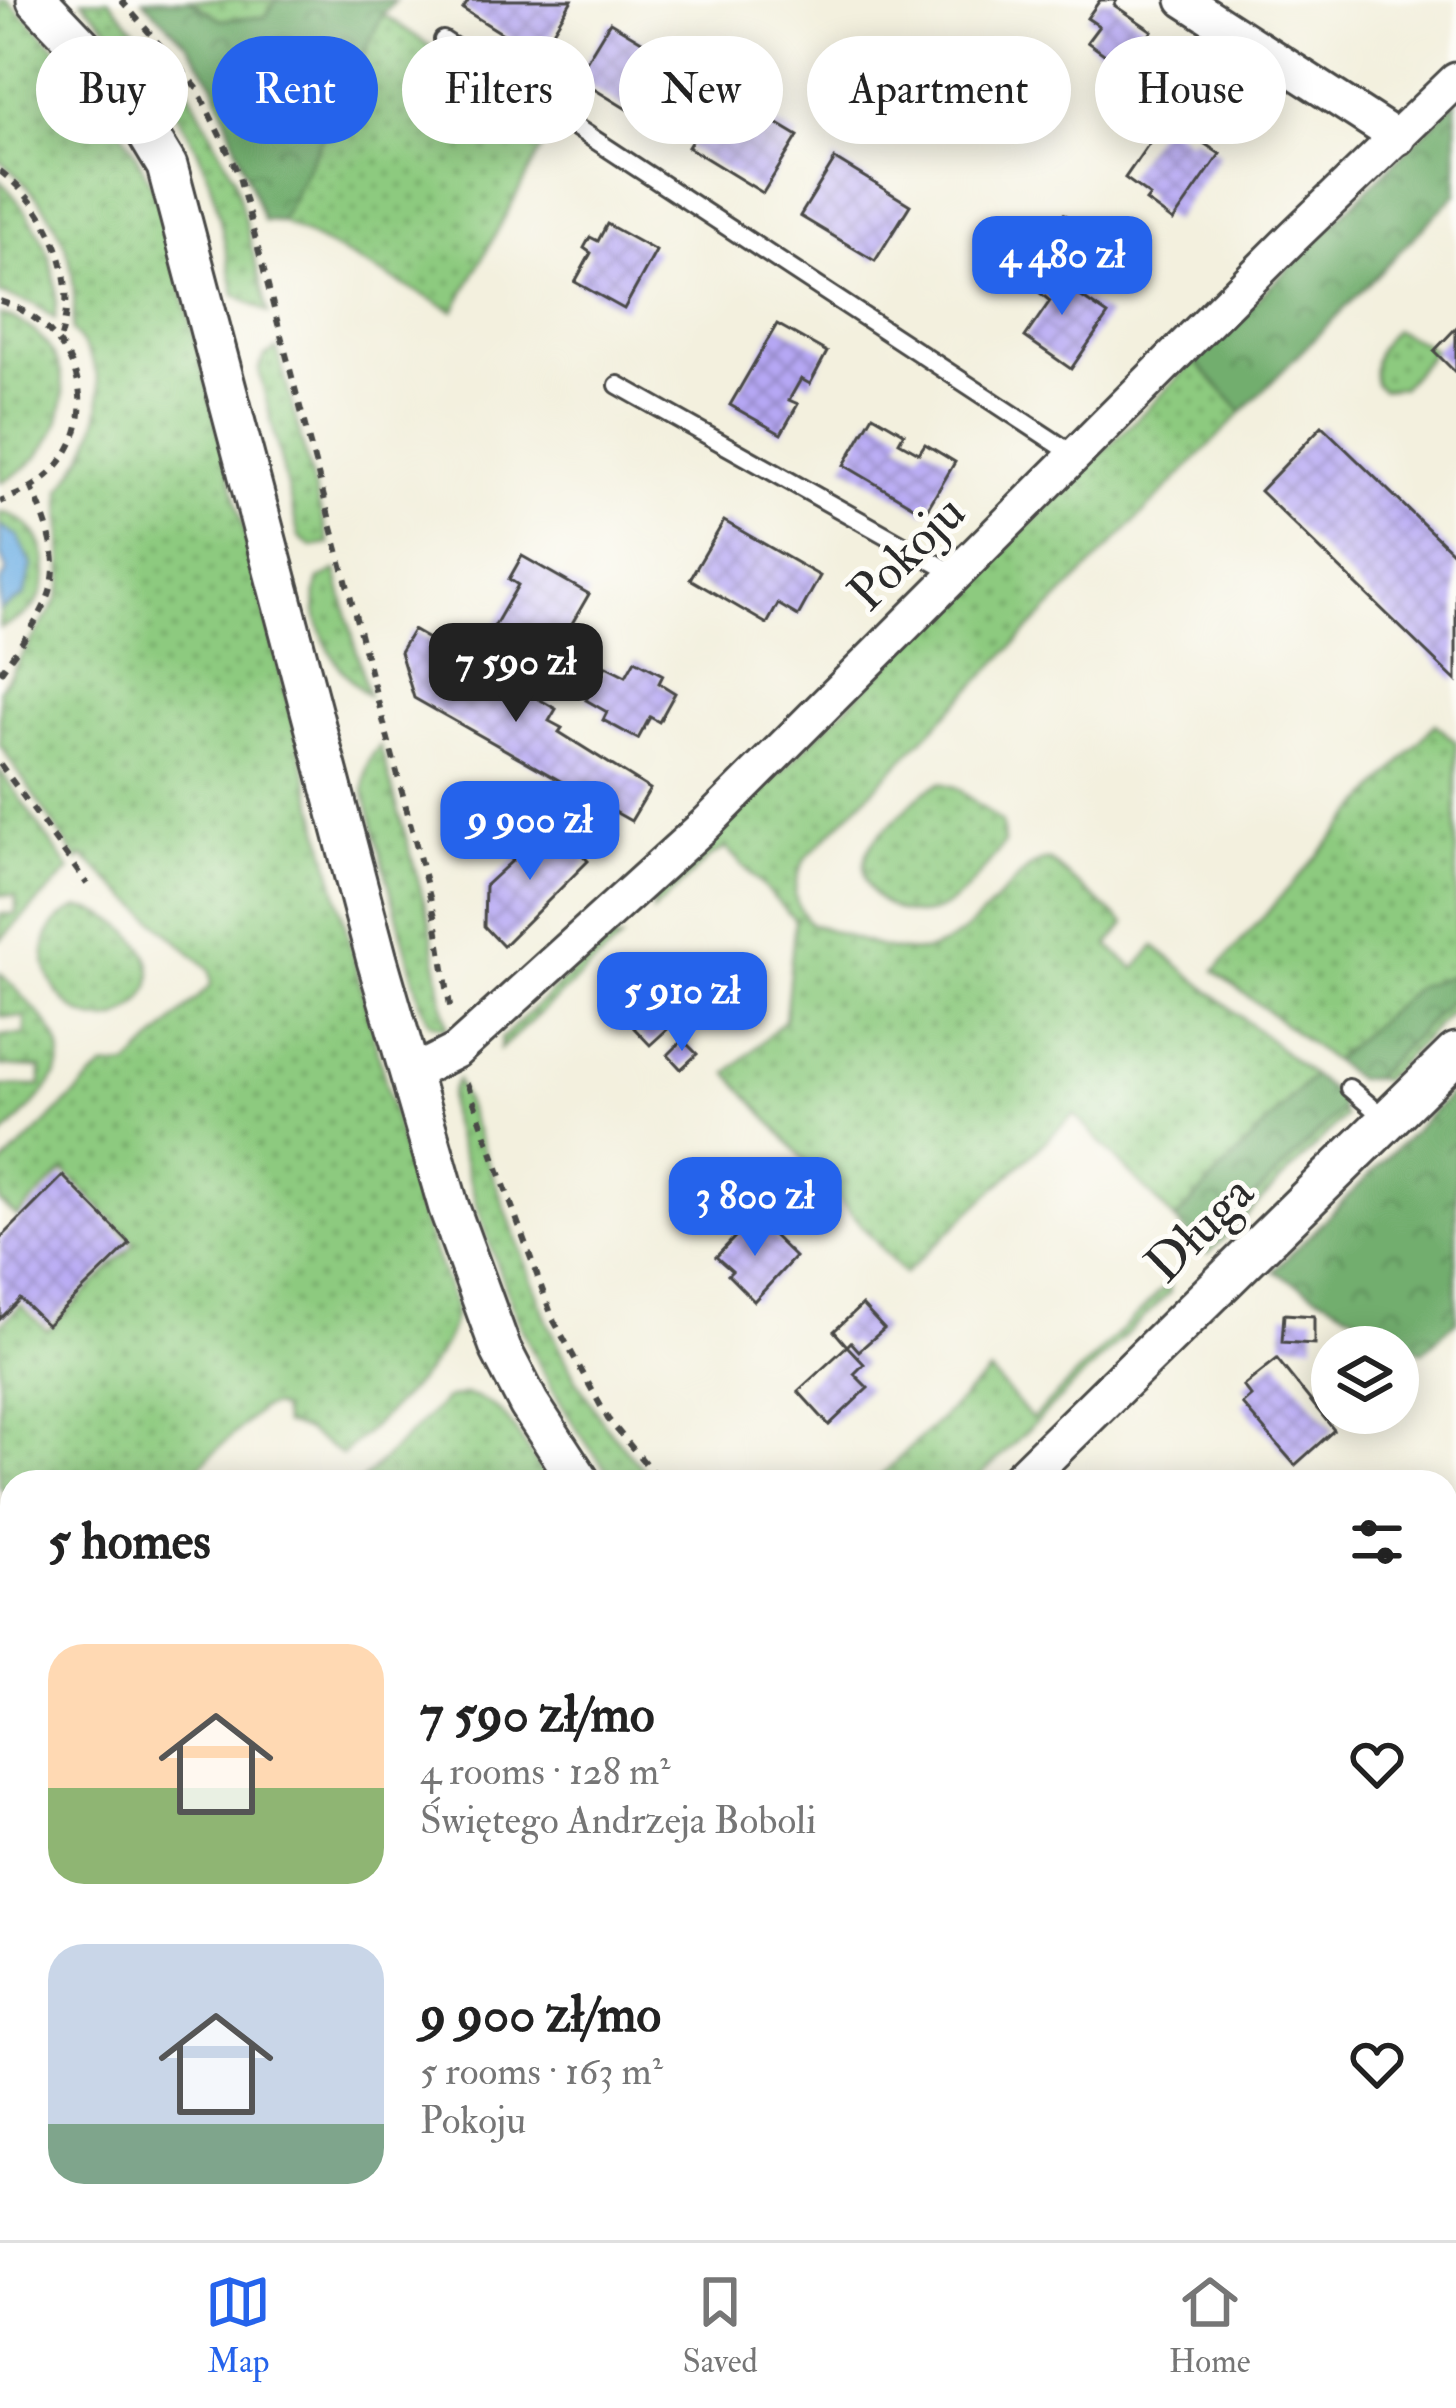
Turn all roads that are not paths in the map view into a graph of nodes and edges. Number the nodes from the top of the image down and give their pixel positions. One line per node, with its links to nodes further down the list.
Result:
1 (38, 0): 10 (street)
2 (1184, 0): 4 (street)
3 (1456, 80): 4 (street, Pokoju)
4 (1398, 138): 7 (street, Pokoju)
5 (595, 140): 7 (lane)
6 (618, 385): 8 (lane)
7 (1077, 456): 8 (street, Pokoju)
8 (958, 575): 10 (street, Pokoju)
9 (1456, 1053): 12 (street, Długa)
10 (410, 1074): 13 (street)
11 (1349, 1088): 12 (lane)
12 (1387, 1120): 14 (street, Długa)
13 (572, 1470)
14 (1031, 1470)

